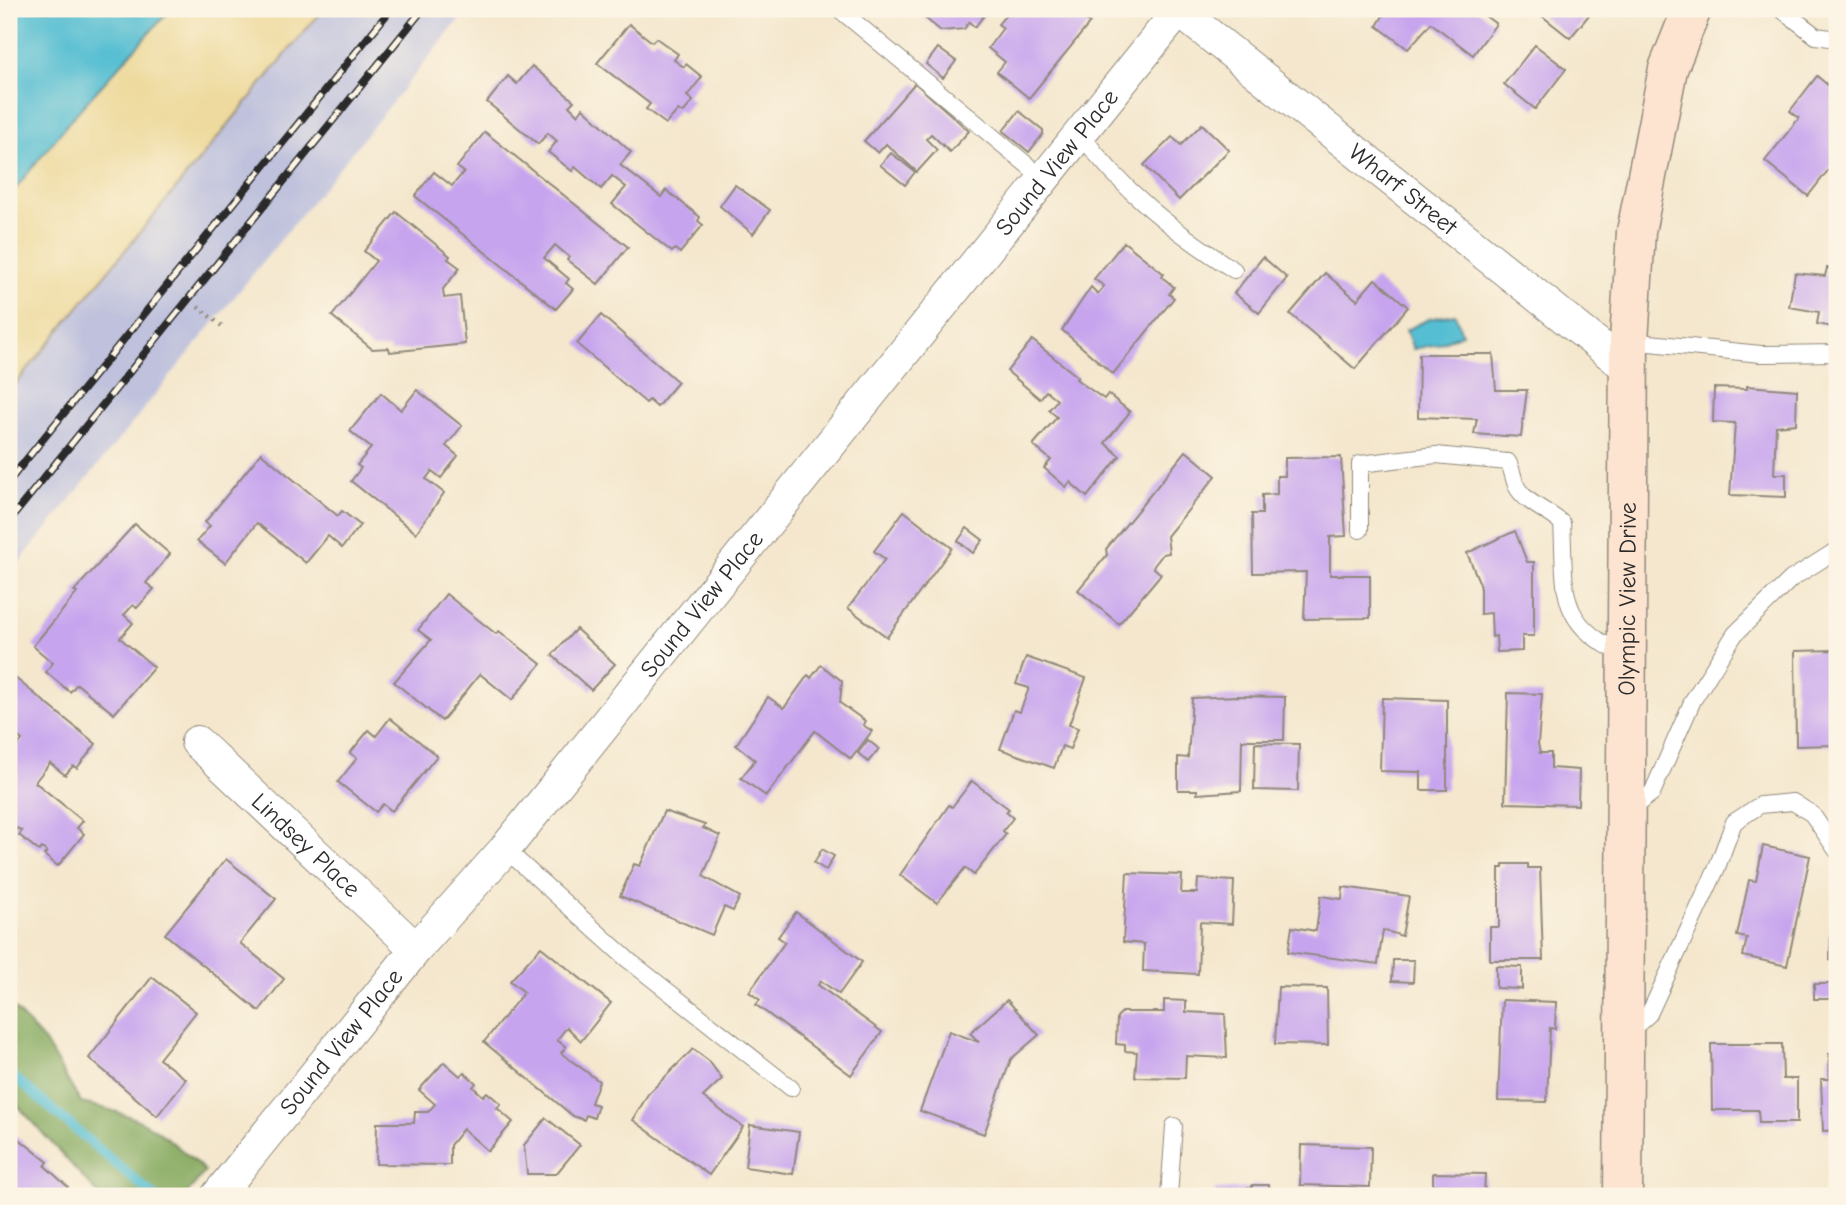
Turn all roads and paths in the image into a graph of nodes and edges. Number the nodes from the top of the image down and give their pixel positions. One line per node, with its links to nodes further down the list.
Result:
1 (839, 9): 7 (lane)
2 (1178, 9): 6 (street, Sound View Place); 12 (street, Wharf Street)
3 (1692, 9): 12 (main road, Olympic View Drive)
4 (1782, 9): 5 (lane)
5 (1837, 39)
6 (1080, 133): 7 (street, Sound View Place); 8 (lane)
7 (1044, 179): 18 (street, Sound View Place)
8 (1234, 270)
9 (198, 307): 10 (path)
10 (222, 326)
11 (1837, 353): 12 (lane)
12 (1629, 355): 15 (main road, Olympic View Drive)
13 (1360, 530): 15 (lane)
14 (1837, 550): 17 (lane)
15 (1627, 656): 17 (main road, Olympic View Drive)
16 (197, 742): 20 (street, Lindsey Place)
17 (1626, 812): 21 (main road, Olympic View Drive)
18 (505, 849): 20 (street, Sound View Place); 22 (lane)
19 (1837, 851): 21 (lane)
20 (416, 949): 24 (street, Sound View Place)
21 (1625, 1035): 26 (main road, Olympic View Drive)
22 (791, 1088)
23 (1174, 1126): 25 (lane)
24 (217, 1196)
25 (1170, 1196)
26 (1623, 1196)

